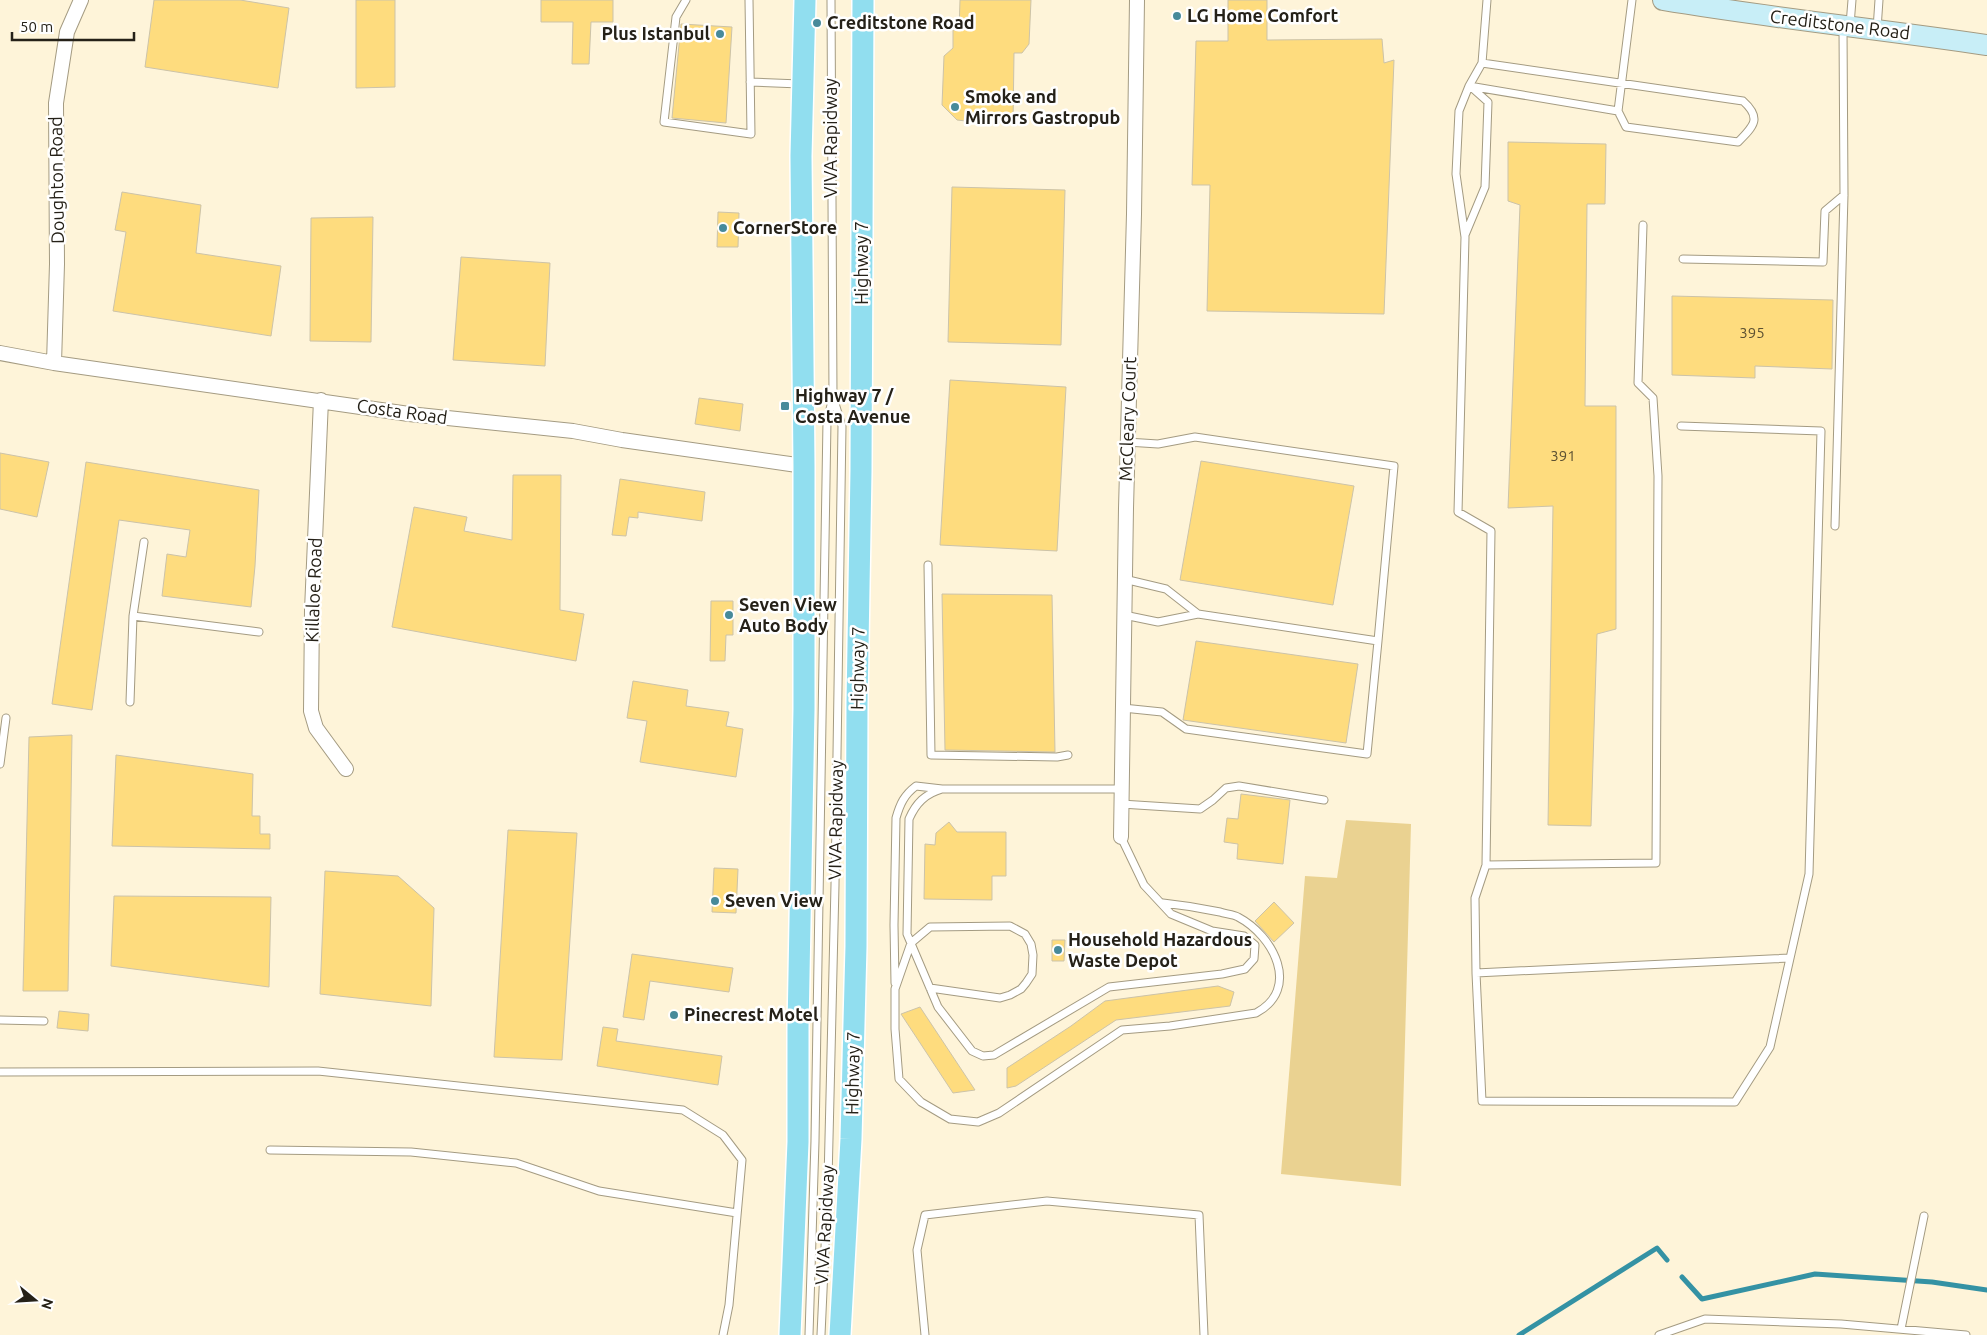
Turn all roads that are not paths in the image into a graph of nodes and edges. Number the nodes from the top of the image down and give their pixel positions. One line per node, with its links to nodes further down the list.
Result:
1 (81, 0): 27 (street, Doughton Road)
2 (686, 0): 17 (lane)
3 (749, 0): 17 (lane)
4 (805, 0): 18 (main road)
5 (831, 0): 28 (lane, VIVA Rapidway)
6 (863, 0): 71 (main road, Highway 7)
7 (1137, 0): 31 (street, McCleary Court)
8 (1487, 0): 16 (lane)
9 (1632, 0): 19 (lane)
10 (1665, 0): 13 (street, Creditstone Road)
11 (1852, 0): 13 (lane)
12 (1879, 0): 14 (lane)
13 (1846, 25): 14 (street, Creditstone Road); 22 (lane)
14 (1877, 29): 15 (street, Creditstone Road)
15 (1987, 45)
16 (1482, 63): 19 (lane); 20 (lane)
17 (750, 82): 18 (lane)
18 (803, 84): 32 (main road)
19 (1622, 84): 21 (lane); 21 (lane)
20 (1469, 86): 21 (lane); 24 (lane); 24 (lane)
21 (1618, 111)
22 (1844, 195): 25 (lane); 33 (lane)
23 (1643, 225): 53 (lane)
24 (1465, 237): 53 (lane)
25 (1683, 258)
26 (0, 353): 27 (street, Costa Road)
27 (54, 363): 29 (street, Costa Road)
28 (833, 397): 69 (lane, VIVA Rapidway); 70 (lane, VIVA Rapidway)
29 (321, 400): 32 (street, Costa Road); 47 (street, Killaloe Road)
30 (1680, 426): 56 (lane)
31 (1128, 442): 36 (street, McCleary Court); 41 (lane)
32 (804, 466): 68 (main road)
33 (1835, 526)
34 (144, 542): 39 (lane)
35 (928, 565): 45 (lane)
36 (1124, 579): 37 (lane); 38 (street, McCleary Court)
37 (1198, 614): 38 (lane); 41 (lane)
38 (1124, 615): 43 (street, McCleary Court)
39 (133, 616): 40 (lane); 42 (lane)
40 (259, 632)
41 (1378, 641): 43 (lane)
42 (130, 702)
43 (1123, 708): 49 (street, McCleary Court)
44 (6, 718): 46 (lane)
45 (1068, 755)
46 (0, 764)
47 (346, 769)
48 (942, 788): 49 (lane); 55 (lane); 59 (lane)
49 (1121, 789): 51 (street, McCleary Court)
50 (1324, 800): 51 (lane)
51 (1121, 804): 52 (street, McCleary Court)
52 (1121, 837): 54 (lane)
53 (1486, 865): 57 (lane)
54 (1163, 903): 58 (lane); 59 (lane)
55 (911, 943): 58 (lane); 58 (lane); 59 (lane)
56 (1790, 958): 57 (lane); 57 (lane)
57 (1476, 972)
58 (930, 988)
59 (895, 989)
60 (0, 1020): 61 (lane)
61 (44, 1021)
62 (0, 1072): 64 (lane)
63 (270, 1150): 64 (lane)
64 (737, 1213): 67 (lane)
65 (1924, 1216): 66 (lane)
66 (1901, 1329): 74 (lane); 75 (lane)
67 (723, 1335)
68 (790, 1335)
69 (809, 1335)
70 (821, 1335)
71 (840, 1335)
72 (925, 1335): 73 (lane)
73 (1204, 1335)
74 (1659, 1335)
75 (1966, 1335)

